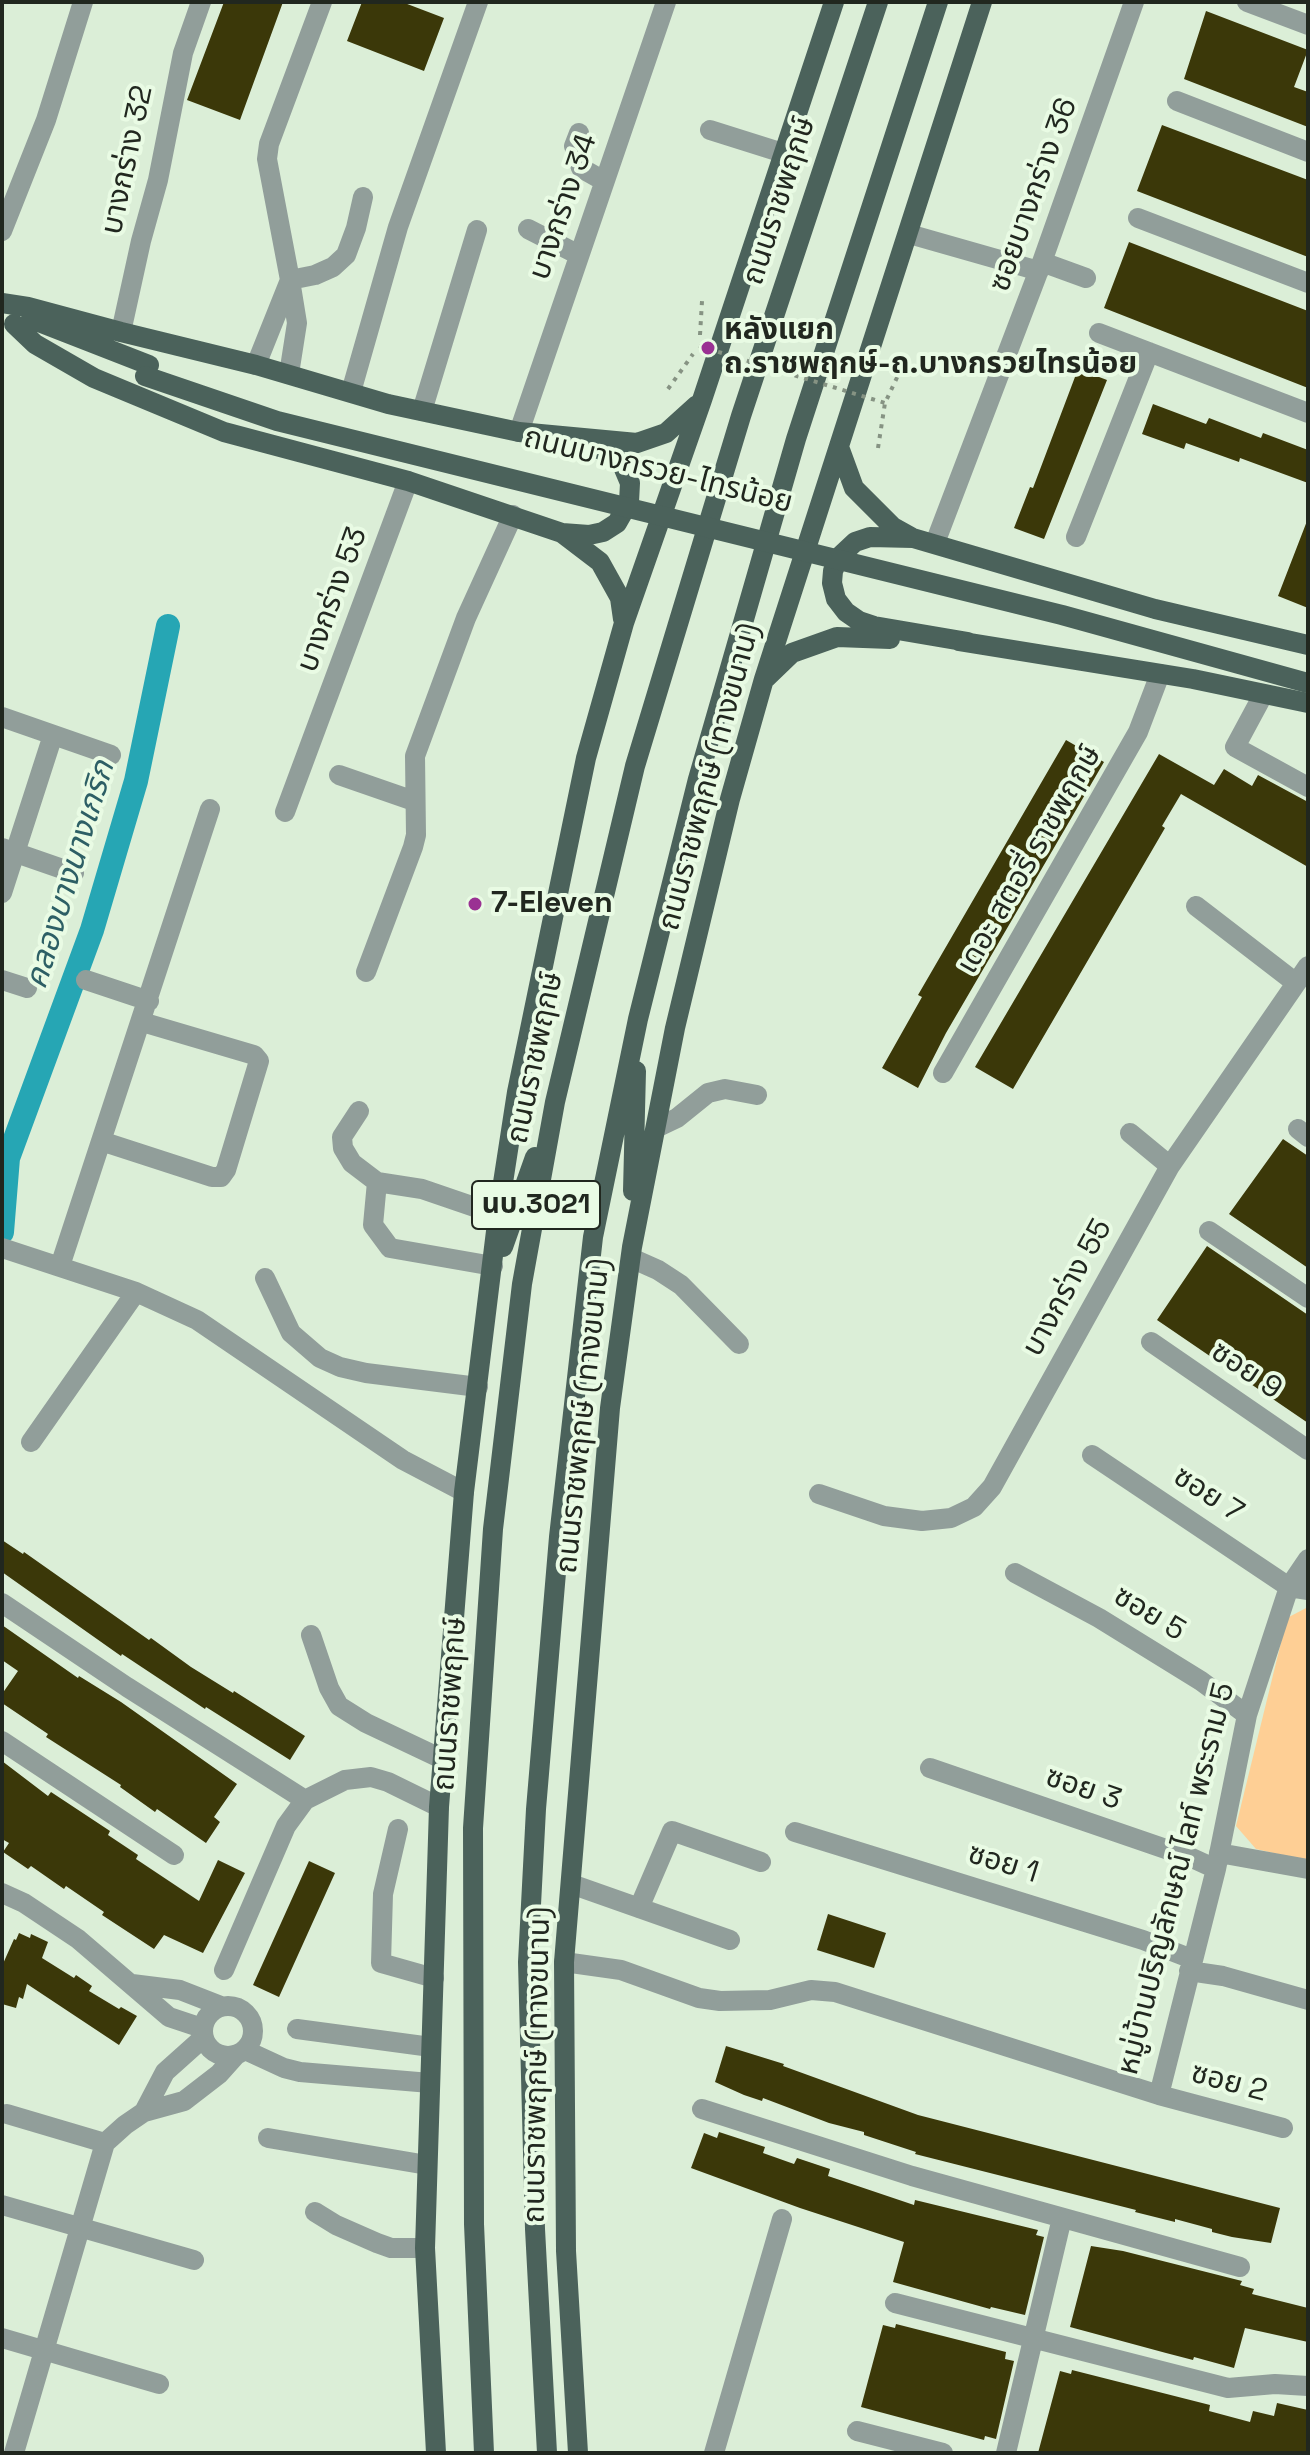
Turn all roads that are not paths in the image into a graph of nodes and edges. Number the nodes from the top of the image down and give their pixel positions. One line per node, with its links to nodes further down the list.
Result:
1 (83, 2): 23 (street)
2 (201, 2): 32 (street, บางกร่าง 32)
3 (322, 2): 28 (street)
4 (478, 2): 38 (street)
5 (666, 2): 18 (street, บางกร่าง 34)
6 (834, 2): 17 (main road, นบ.3021)
7 (878, 2): 82 (main road, ถนนราชพฤกษ์ / นบ.3021)
8 (938, 2): 78 (main road, นบ.3021)
9 (982, 2): 24 (main road, ถนนราชพฤกษ์ (ทางขนาน) / นบ.3021)
10 (1134, 2): 26 (street, ซอยบางกร่าง 36)
11 (1247, 2): 12 (street)
12 (1308, 25)
13 (1177, 101): 16 (street)
14 (710, 130): 17 (street)
15 (579, 133): 18 (street)
16 (1308, 152)
17 (783, 153): 39 (main road, นบ.3021)
18 (604, 181): 25 (street, บางกร่าง 34)
19 (363, 197): 28 (street)
20 (1138, 218): 29 (street)
21 (528, 229): 25 (street)
22 (477, 230): 40 (street)
23 (2, 231)
24 (909, 234): 26 (street); 44 (main road, ถนนราชพฤกษ์ (ทางขนาน) / นบ.3021)
25 (579, 255): 42 (street, บางกร่าง 34)
26 (1040, 267): 27 (street); 50 (street, ซอยบางกร่าง 36)
27 (1086, 278)
28 (290, 280): 35 (street); 37 (street)
29 (1308, 283)
30 (2, 304): 32 (main road); 36 (main road, ถนนบางกรวย-ไทรน้อย)
31 (8, 322): 36 (main road, ถนนบางกรวย-ไทรน้อย); 45 (main road)
32 (121, 332): 35 (main road)
33 (1099, 333): 34 (street)
34 (1149, 352): 41 (street); 48 (street)
35 (256, 365): 37 (main road)
36 (147, 370): 54 (main road, ถนนบางกรวย-ไทรน้อย); 57 (main road, ถนนบางกรวย-ไทรน้อย, bridge)
37 (289, 374): 38 (main road)
38 (351, 392): 40 (main road)
39 (702, 400): 43 (main road); 51 (main road, นบ.3021)
40 (422, 411): 42 (main road)
41 (1308, 413)
42 (519, 432): 43 (main road)
43 (568, 438): 47 (main road)
44 (839, 447): 49 (main road); 56 (main road, ถนนราชพฤกษ์ (ทางขนาน) / นบ.3021)
45 (408, 481): 46 (main road); 67 (street, บางกร่าง 53)
46 (513, 515): 47 (main road); 65 (street)
47 (562, 533): 51 (main road)
48 (1076, 537)
49 (913, 538): 50 (main road); 52 (main road)
50 (935, 543): 53 (main road)
51 (624, 623): 89 (main road, นบ.3021)
52 (968, 642): 55 (main road); 56 (main road)
53 (1308, 645)
54 (1308, 671)
55 (1160, 674): 58 (main road); 80 (street, เดอะ สตอรี่ ราชพฤกษ์)
56 (764, 679): 84 (main road, ถนนราชพฤกษ์ (ทางขนาน) / นบ.3021)
57 (1308, 683)
58 (1263, 695): 59 (main road); 64 (street)
59 (1308, 703)
60 (2, 717): 61 (street)
61 (53, 735): 62 (street); 68 (street)
62 (111, 755)
63 (339, 775): 65 (street)
64 (1308, 787)
65 (414, 801): 72 (street)
66 (210, 809): 77 (street)
67 (285, 812)
68 (8, 850): 69 (street); 70 (street)
69 (74, 873)
70 (2, 893)
71 (1196, 906): 73 (street)
72 (366, 972)
73 (1302, 975): 87 (street, บางกร่าง 55)
74 (2, 980): 76 (street)
75 (86, 980): 77 (street)
76 (27, 988)
77 (149, 1001): 79 (street)
78 (638, 1019): 92 (main road); 165 (main road, นบ.3021)
79 (142, 1022): 86 (street); 86 (street)
80 (943, 1073)
81 (757, 1095): 84 (street)
82 (555, 1102): 94 (main road); 164 (main road, ถนนราชพฤกษ์ / นบ.3021)
83 (359, 1111): 88 (street)
84 (656, 1128): 92 (main road, ถนนราชพฤกษ์ (ทางขนาน) / นบ.3021)
85 (1130, 1133): 87 (street)
86 (101, 1141): 93 (street)
87 (1170, 1166): 105 (street, บางกร่าง 55)
88 (377, 1182): 89 (street); 94 (street)
89 (498, 1215): 94 (main road, นบ.3021)
90 (1209, 1231): 97 (street)
91 (2, 1248): 93 (street)
92 (631, 1253): 99 (street); 123 (main road, ถนนราชพฤกษ์ (ทางขนาน) / นบ.3021)
93 (60, 1266): 96 (street)
94 (492, 1274): 100 (main road, นบ.3021)
95 (265, 1278): 100 (street)
96 (136, 1292): 101 (street); 104 (street)
97 (1308, 1298)
98 (1151, 1342): 102 (street, ซอย 9)
99 (739, 1344)
100 (478, 1387): 104 (main road, นบ.3021)
101 (31, 1442)
102 (1308, 1450)
103 (1092, 1455): 108 (street, ซอย 7)
104 (464, 1492): 113 (main road, นบ.3021)
105 (819, 1494)
106 (1308, 1559): 108 (street, หมู่บ้านปริญลักษณ์ ไลท์ พระราม 5)
107 (1015, 1573): 111 (street, ซอย 5)
108 (1298, 1588): 111 (street, หมู่บ้านปริญลักษณ์ ไลท์ พระราม 5)
109 (2, 1603): 115 (street)
110 (311, 1635): 113 (street)
111 (1247, 1715): 120 (street, หมู่บ้านปริญลักษณ์ ไลท์ พระราม 5)
112 (2, 1741): 119 (street)
113 (442, 1759): 116 (main road, นบ.3021)
114 (930, 1768): 120 (street, ซอย 3)
115 (305, 1800): 116 (street); 129 (street)
116 (439, 1807): 130 (main road, นบ.3021)
117 (398, 1829): 130 (street)
118 (795, 1832): 128 (street, ซอย 1)
119 (174, 1855)
120 (1218, 1861): 122 (street, ซอย 3); 128 (street, หมู่บ้านปริญลักษณ์ ไลท์ พระราม 5)
121 (761, 1862): 125 (street)
122 (1308, 1869)
123 (571, 1884): 125 (street); 127 (main road, ถนนราชพฤกษ์ (ทางขนาน) / นบ.3021)
124 (2, 1893): 131 (street)
125 (639, 1908): 126 (street)
126 (730, 1940)
127 (564, 1962): 139 (street, หมู่บ้านปริญลักษณ์ ไลท์ พระราม 5); 166 (main road, ถนนราชพฤกษ์ (ทางขนาน) / นบ.3021)
128 (1191, 1965): 132 (street, ซอย 1); 139 (street, หมู่บ้านปริญลักษณ์ ไลท์ พระราม 5)
129 (224, 1970)
130 (434, 1978): 136 (main road, นบ.3021)
131 (132, 1984): 133 (street); 135 (street)
132 (1308, 2000)
133 (221, 2006): 135 (street); 137 (street)
134 (297, 2029): 136 (street)
135 (203, 2033): 137 (street); 141 (street)
136 (431, 2047): 138 (main road, นบ.3021)
137 (240, 2053): 138 (street); 141 (street)
138 (430, 2083): 146 (main road, นบ.3021)
139 (1159, 2095): 143 (street, ซอย 2)
140 (702, 2109): 149 (street)
141 (144, 2112): 145 (street)
142 (7, 2114): 145 (street)
143 (1283, 2128)
144 (268, 2138): 146 (street)
145 (105, 2143): 151 (street)
146 (427, 2165): 152 (main road, นบ.3021)
147 (2, 2205): 151 (street)
148 (315, 2212): 152 (street)
149 (1062, 2218): 154 (street); 157 (street)
150 (782, 2219): 167 (street)
151 (82, 2229): 153 (street); 158 (street)
152 (425, 2248): 163 (main road, นบ.3021)
153 (194, 2260)
154 (1240, 2267)
155 (895, 2303): 157 (street)
156 (2, 2338): 158 (street)
157 (1032, 2338): 160 (street); 169 (street)
158 (45, 2351): 159 (street); 162 (street)
159 (159, 2384)
160 (1308, 2386)
161 (857, 2431): 168 (street)
162 (14, 2453)
163 (436, 2453)
164 (484, 2453)
165 (547, 2453)
166 (575, 2453)
167 (714, 2453)
168 (943, 2453)
169 (1006, 2453)

